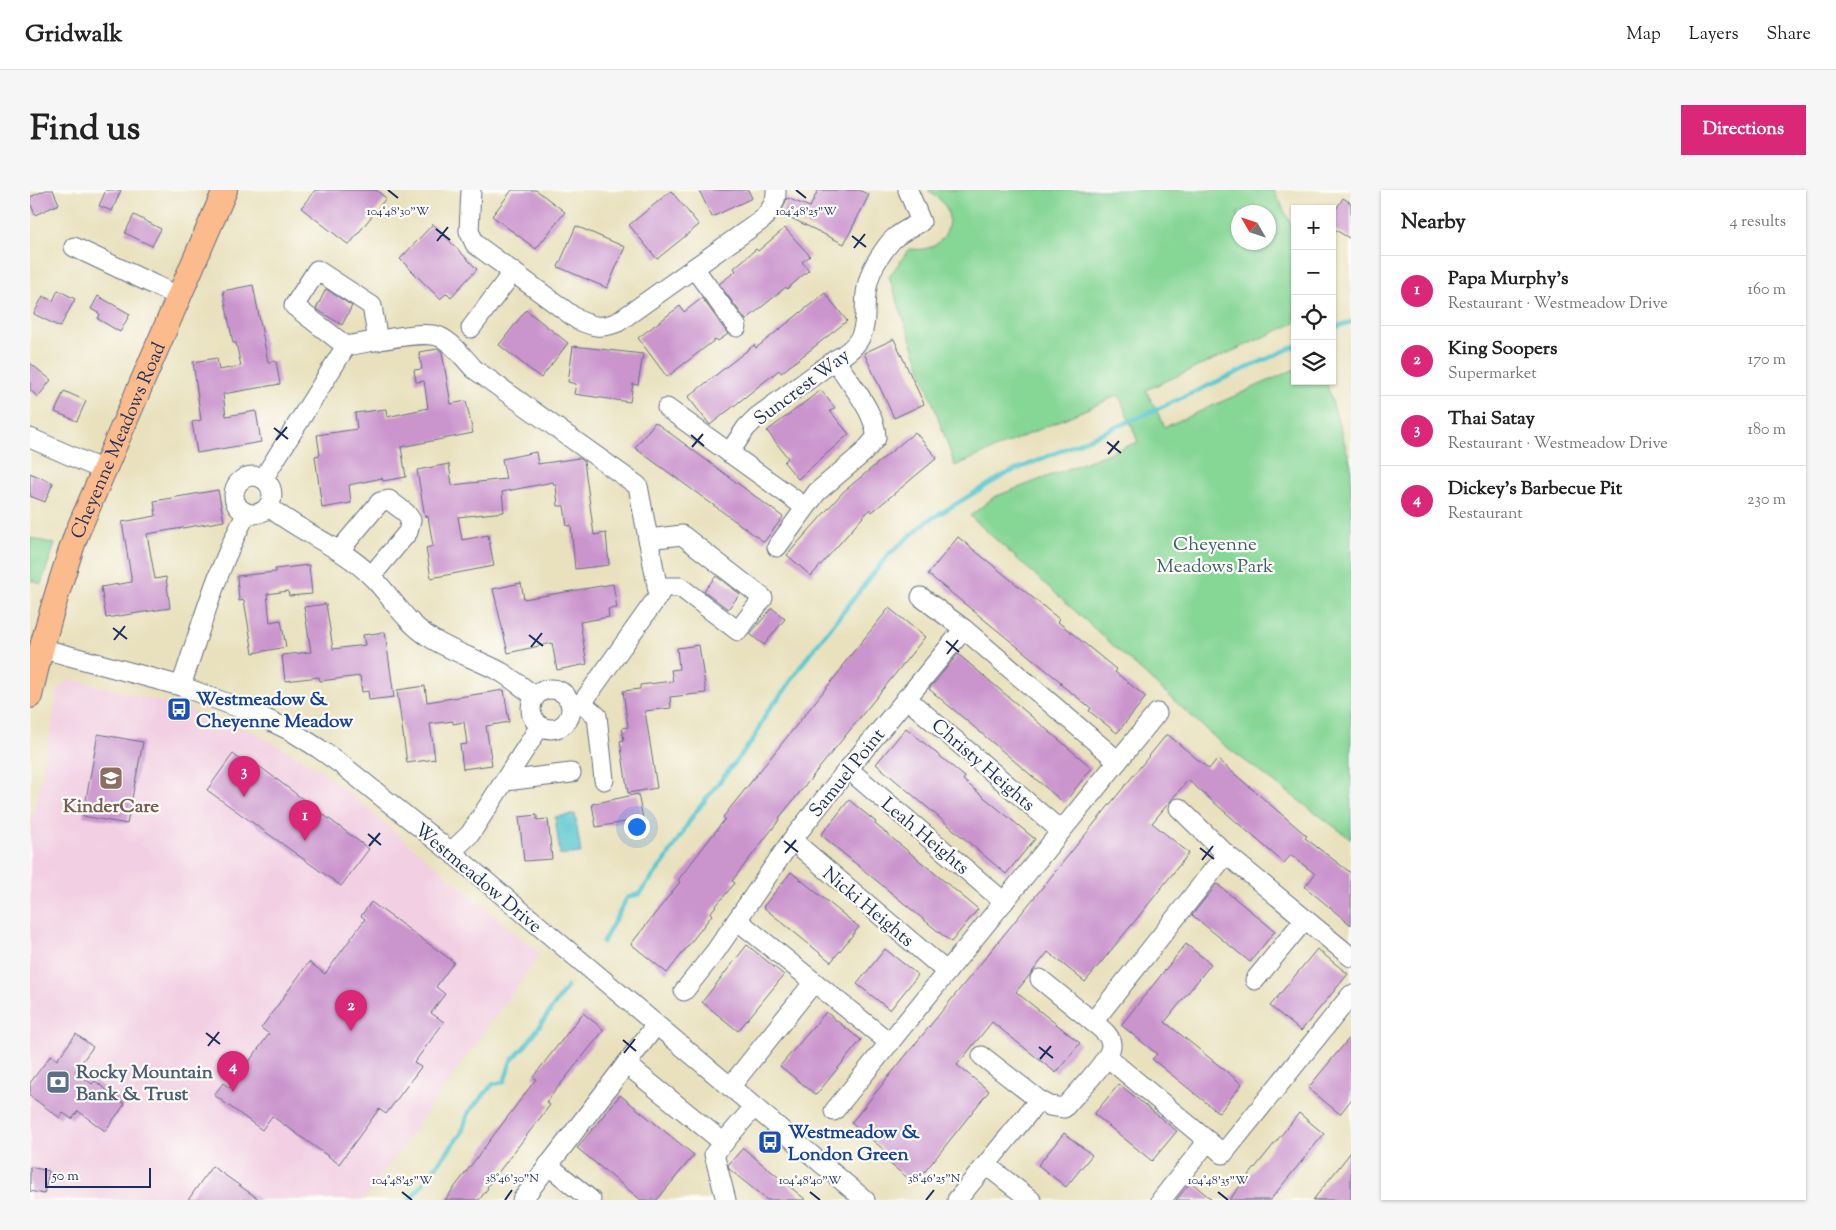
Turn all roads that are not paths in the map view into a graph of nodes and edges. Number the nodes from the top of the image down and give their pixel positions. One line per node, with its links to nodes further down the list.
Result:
1 (225, 190): 8 (main road, Cheyenne Meadows Road)
2 (471, 190): 7 (street)
3 (776, 190): 6 (street)
4 (908, 190): 13 (street, Suncrest Way)
5 (74, 247): 8 (street)
6 (694, 268): 7 (street); 9 (street)
7 (513, 272): 10 (street)
8 (178, 296): 17 (main road, Cheyenne Meadows Road)
9 (737, 327)
10 (471, 328)
11 (378, 341): 12 (street); 12 (street); 22 (street)
12 (346, 346): 18 (street)
13 (835, 360): 16 (street, Suncrest Way); 20 (street)
14 (667, 408): 16 (street)
15 (30, 438): 17 (street)
16 (729, 453): 20 (street)
17 (103, 470): 29 (main road, Cheyenne Meadows Road)
18 (263, 479): 19 (street); 21 (street)
19 (268, 506): 21 (street); 24 (street)
20 (805, 507): 23 (street)
21 (247, 513): 30 (street)
22 (648, 539): 26 (street); 26 (street)
23 (776, 547)
24 (339, 550): 25 (street); 25 (street)
25 (371, 576): 32 (street)
26 (657, 586): 34 (street)
27 (921, 597): 28 (street)
28 (964, 629): 33 (street, Samuel Point); 37 (street)
29 (40, 648): 30 (street, Westmeadow Drive); 31 (main road, Cheyenne Meadows Road)
30 (181, 686): 45 (street, Westmeadow Drive)
31 (30, 696)
32 (535, 696): 34 (street); 36 (street)
33 (906, 698): 38 (street, Samuel Point); 43 (street, Christy Heights)
34 (577, 704): 36 (street); 40 (street)
35 (1157, 713): 37 (street)
36 (540, 726): 41 (street)
37 (1118, 761): 43 (street)
38 (848, 769): 44 (street, Samuel Point); 47 (street, Leah Heights)
39 (571, 773): 41 (street)
40 (604, 780)
41 (505, 782): 45 (street)
42 (1179, 808): 46 (street)
43 (1061, 831): 47 (street)
44 (792, 840): 49 (street, Samuel Point); 51 (street, Nicki Heights)
45 (451, 852): 58 (street, Westmeadow Drive)
46 (1226, 854): 48 (street); 57 (street)
47 (1004, 902): 51 (street)
48 (1305, 919): 50 (street); 53 (street)
49 (737, 920): 54 (street); 55 (street, Samuel Point)
50 (1351, 956)
51 (947, 972): 59 (street)
52 (1040, 979): 57 (street)
53 (1256, 980)
54 (814, 982): 59 (street); 63 (street)
55 (684, 991)
56 (1351, 995): 67 (street)
57 (1093, 1022): 61 (street)
58 (656, 1025): 62 (street); 63 (street, Westmeadow Drive)
59 (890, 1042): 66 (street)
60 (982, 1056): 64 (street)
61 (1107, 1058): 64 (street); 67 (street)
62 (626, 1064): 68 (street); 69 (street)
63 (730, 1088): 65 (street, Westmeadow Drive)
64 (1039, 1100): 70 (street)
65 (754, 1107): 68 (street); 74 (street, Westmeadow Drive)
66 (834, 1111)
67 (1208, 1141): 77 (street)
68 (724, 1143): 73 (street)
69 (548, 1165): 71 (street); 72 (street)
70 (986, 1165): 75 (street); 76 (street)
71 (522, 1200)
72 (591, 1200)
73 (726, 1200)
74 (865, 1200)
75 (957, 1200)
76 (1031, 1200)
77 (1161, 1200)

